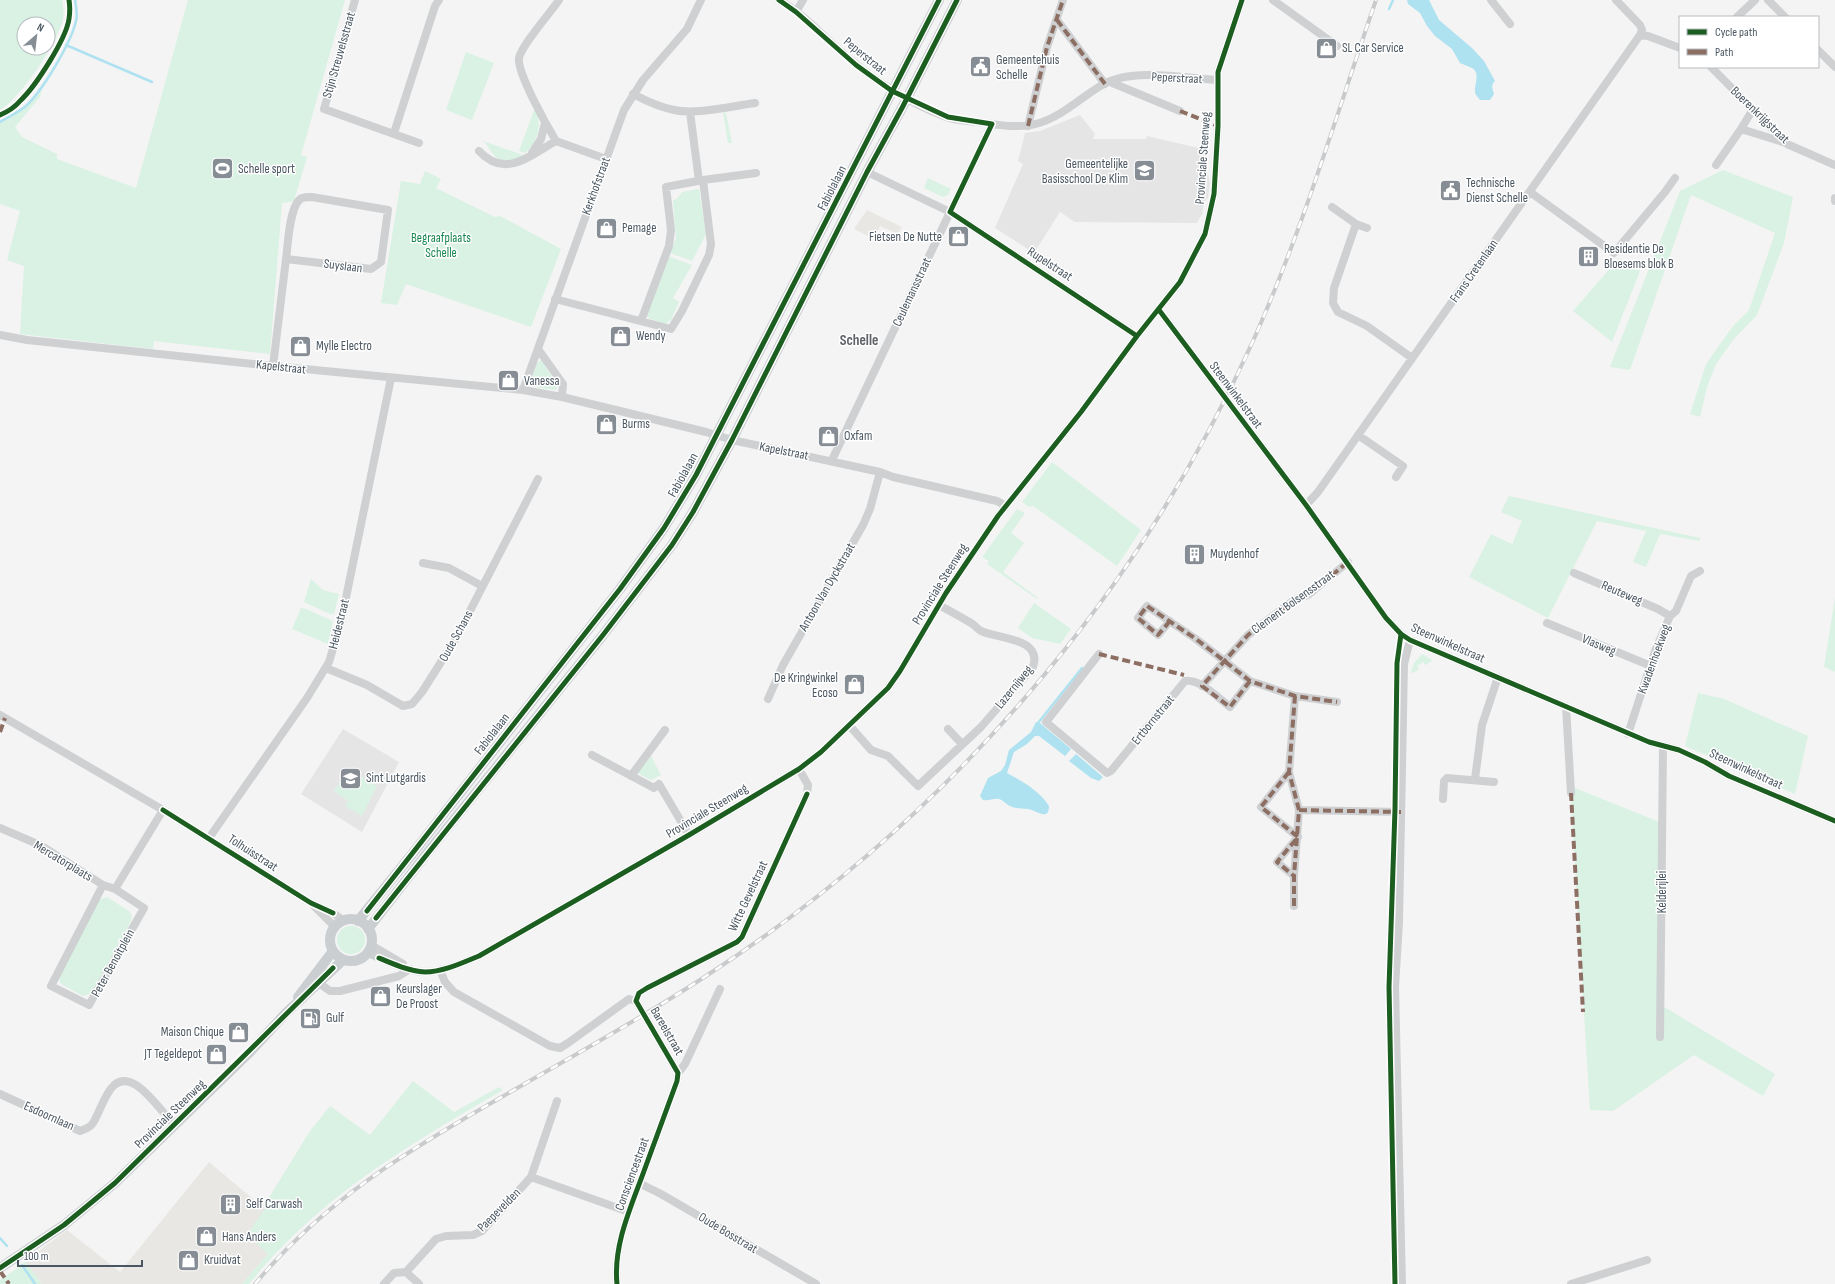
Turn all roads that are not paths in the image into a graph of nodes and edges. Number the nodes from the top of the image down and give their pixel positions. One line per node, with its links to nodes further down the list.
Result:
1 (355, 0): 40 (street, Stijn Streuvelsstraat)
2 (439, 0): 40 (street)
3 (559, 0): 36 (street)
4 (701, 0): 30 (street, Kerkhofstraat)
5 (779, 0): 16 (street, Peperstraat)
6 (802, 0): 16 (street)
7 (939, 0): 29 (main road, Fabiolalaan)
8 (957, 0): 31 (main road, Fabiolalaan)
9 (1063, 0): 19 (street)
10 (1242, 0): 27 (street, Provinciale Steenweg)
11 (1273, 0): 22 (street)
12 (1491, 0): 20 (street)
13 (1616, 0): 21 (street)
14 (1755, 0): 17 (street)
15 (1768, 0): 18 (street)
16 (796, 12): 29 (street, Peperstraat)
17 (1738, 16)
18 (1784, 16)
19 (1057, 20): 28 (street); 38 (street)
20 (1510, 24)
21 (1640, 35): 23 (street); 53 (street, Frans Cretenlaan)
22 (1337, 46)
23 (1679, 48)
24 (1819, 51): 25 (street)
25 (1835, 67)
26 (1712, 68): 33 (street, Boerenkrijgstraat)
27 (1217, 80): 28 (street, Peperstraat); 62 (street, Provinciale Steenweg)
28 (1107, 83): 34 (street); 38 (street, Peperstraat)
29 (892, 91): 31 (street, Peperstraat); 72 (main road, Fabiolalaan)
30 (633, 94): 35 (street); 46 (street, Kerkhofstraat)
31 (907, 98): 37 (street, Peperstraat); 49 (main road, Fabiolalaan)
32 (755, 103): 35 (street)
33 (1753, 109): 39 (street); 43 (street, Boerenkrijgstraat)
34 (1180, 111)
35 (690, 112): 52 (street)
36 (545, 123): 41 (street); 45 (street)
37 (992, 124): 38 (street, Peperstraat); 57 (street, Ceulemansstraat)
38 (1028, 126)
39 (1741, 129): 43 (street); 47 (street)
40 (394, 132): 42 (street, Stijn Streuvelsstraat)
41 (556, 141): 45 (street); 46 (street)
42 (419, 143)
43 (1787, 144): 48 (street, Boerenkrijgstraat)
44 (479, 151): 45 (street)
45 (531, 155)
46 (606, 159): 61 (street, Kerkhofstraat)
47 (1716, 165)
48 (1835, 165)
49 (867, 172): 57 (street, Rupelstraat); 74 (main road, Fabiolalaan)
50 (756, 173): 52 (street)
51 (1675, 178): 53 (street)
52 (701, 181): 63 (street); 63 (street)
53 (1530, 192): 67 (street, Frans Cretenlaan)
54 (1835, 198): 55 (street)
55 (1835, 201)
56 (1332, 207): 58 (street)
57 (950, 212): 65 (street, Rupelstraat); 75 (street, Ceulemansstraat)
58 (1356, 224): 59 (street); 67 (street)
59 (1367, 228)
60 (286, 259): 60 (street, Suyslaan); 68 (street)
61 (555, 299): 63 (street); 66 (street, Kerkhofstraat)
62 (1159, 310): 65 (street, Provinciale Steenweg); 79 (street, Steenwinkelstraat)
63 (641, 321)
64 (0, 335): 68 (street, Kapelstraat)
65 (1137, 336): 80 (street, Provinciale Steenweg)
66 (538, 349): 70 (street, Kerkhofstraat); 71 (street)
67 (1412, 358): 73 (street, Frans Cretenlaan)
68 (273, 366): 69 (street, Kapelstraat)
69 (392, 378): 70 (street, Kapelstraat); 94 (street, Heidestraat)
70 (523, 390): 71 (street, Kapelstraat)
71 (562, 397): 72 (street, Kapelstraat)
72 (717, 435): 74 (street, Kapelstraat); 131 (main road, Fabiolalaan)
73 (1358, 435): 77 (street); 79 (street, Frans Cretenlaan)
74 (732, 440): 75 (street, Kapelstraat); 133 (main road, Fabiolalaan)
75 (832, 460): 76 (street, Kapelstraat)
76 (880, 472): 80 (street, Kapelstraat); 99 (street, Antoon Van Dyckstraat)
77 (1396, 476)
78 (538, 479): 85 (street, Oude Schans)
79 (1306, 505): 81 (street, Steenwinkelstraat)
80 (1006, 506): 86 (street, Provinciale Steenweg)
81 (1348, 562): 90 (street, Steenwinkelstraat); 92 (street, Clement Bolsensstraat)
82 (423, 563): 85 (street)
83 (1700, 571): 87 (street, Kwadenhoekweg)
84 (1574, 573): 87 (street, Reuteweg)
85 (482, 586): 94 (street, Oude Schans)
86 (939, 605): 103 (street, Provinciale Steenweg); 107 (street, Lazernijweg)
87 (1670, 616): 93 (street, Kwadenhoekweg)
88 (1170, 621): 92 (street)
89 (1547, 623): 93 (street, Vlasweg)
90 (1410, 640): 95 (street, Steenwinkelstraat); 119 (street)
91 (1099, 654): 97 (street, Ertbornstraat)
92 (1224, 662): 96 (street); 97 (street, Clement Bolsensstraat)
93 (1651, 666): 106 (street, Kwadenhoekweg)
94 (326, 668): 124 (street, Heidestraat)
95 (1498, 677): 101 (street, Steenwinkelstraat); 113 (street)
96 (1250, 681): 97 (street); 98 (street)
97 (1202, 686)
98 (1295, 696): 100 (street); 111 (street)
99 (768, 699)
100 (1336, 702)
101 (1566, 706): 106 (street, Steenwinkelstraat); 115 (street)
102 (0, 715): 117 (street, Tolhuisstraat)
103 (849, 725): 107 (street, Lazernijweg); 110 (street, Provinciale Steenweg)
104 (665, 730): 112 (street)
105 (948, 730): 107 (street)
106 (1628, 734): 108 (street, Steenwinkelstraat)
107 (962, 744)
108 (1663, 746): 120 (street, Steenwinkelstraat); 144 (street, Kelderijlei)
109 (592, 755): 112 (street)
110 (799, 768): 122 (street, Provinciale Steenweg); 142 (street, Witte Gevelstraat)
111 (1290, 772): 118 (street); 123 (street)
112 (631, 776): 122 (street)
113 (1475, 779): 114 (street); 116 (street)
114 (1494, 782)
115 (1571, 793)
116 (1443, 799)
117 (163, 810): 124 (street, Tolhuisstraat); 127 (street)
118 (1299, 810): 119 (street); 123 (street)
119 (1401, 812): 159 (street)
120 (1835, 820)
121 (0, 828): 126 (street, Mercatorplaats)
122 (689, 835): 139 (street, Provinciale Steenweg)
123 (1298, 837): 125 (street); 125 (street)
124 (209, 838): 128 (street, Tolhuisstraat)
125 (1294, 876): 129 (street)
126 (103, 885): 127 (street, Peter Benoitplein); 127 (street, Peter Benoitplein)
127 (115, 889)
128 (311, 903): 130 (street, Tolhuisstraat); 132 (street, Tolhuisstraat)
129 (1294, 906)
130 (344, 921): 131 (main road); 132 (main road)
131 (358, 921): 133 (main road)
132 (335, 927): 135 (main road)
133 (368, 929): 134 (main road)
134 (370, 949): 136 (main road); 138 (street)
135 (333, 952): 136 (main road); 137 (main road)
136 (343, 960): 137 (main road)
137 (330, 965): 140 (main road, Provinciale Steenweg); 143 (main road, Provinciale Steenweg)
138 (410, 969): 139 (street, Provinciale Steenweg); 140 (street)
139 (440, 970): 142 (street, Witte Gevelstraat)
140 (319, 983): 143 (main road, Provinciale Steenweg)
141 (720, 989): 145 (street, Consciencestraat)
142 (636, 1001): 145 (street, Bareelstraat)
143 (286, 1013): 148 (main road, Provinciale Steenweg)
144 (1660, 1037)
145 (678, 1073): 150 (street, Consciencestraat)
146 (0, 1094): 148 (street, Esdoornlaan)
147 (557, 1101): 149 (street, Paepevelden)
148 (175, 1125): 153 (main road, Provinciale Steenweg)
149 (531, 1177): 151 (street, Paepevelden); 154 (street, Paepevelden)
150 (639, 1184): 151 (street, Consciencestraat); 158 (street, Oude Bosstraat)
151 (629, 1212): 157 (street, Consciencestraat)
152 (1647, 1260): 160 (street)
153 (0, 1268)
154 (406, 1272): 155 (street, Paepevelden); 156 (street)
155 (384, 1284)
156 (419, 1284)
157 (617, 1284)
158 (816, 1284)
159 (1402, 1284)
160 (1571, 1284)

